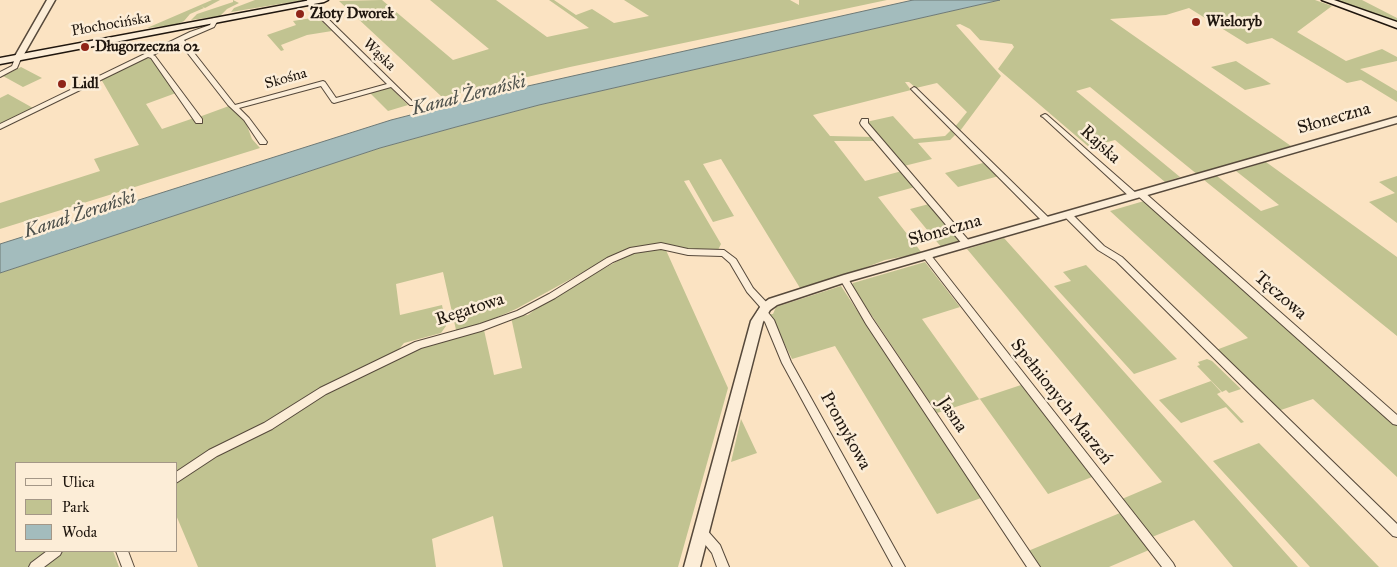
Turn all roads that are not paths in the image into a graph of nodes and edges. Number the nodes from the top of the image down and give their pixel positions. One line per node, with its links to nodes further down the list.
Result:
1 (51, 0): 9 (street)
2 (324, 0): 4 (main road, Płochocińska)
3 (1326, 0): 6 (main road)
4 (310, 1): 5 (main road, Płochocińska); 12 (street, Wąska)
5 (215, 20): 7 (street); 9 (main road, Płochocińska)
6 (1397, 25)
7 (180, 39): 8 (street); 15 (street)
8 (148, 55): 18 (street); 20 (street)
9 (19, 56): 10 (main road, Płochocińska); 11 (street)
10 (0, 61)
11 (0, 75)
12 (391, 85): 14 (street, Wąska); 15 (street, Skośna)
13 (914, 89): 24 (street)
14 (412, 104)
15 (235, 107): 21 (street)
16 (1045, 116): 22 (street, Rajska)
17 (1397, 120): 22 (street, Słoneczna)
18 (199, 121)
19 (865, 121): 25 (street)
20 (0, 127)
21 (263, 142)
22 (1138, 195): 23 (street, Słoneczna); 29 (street, Tęczowa)
23 (1068, 215): 24 (street, Słoneczna); 32 (street)
24 (1047, 221): 25 (street, Słoneczna)
25 (967, 244): 26 (street, Słoneczna)
26 (927, 256): 27 (street, Słoneczna); 41 (street, Spełnionych Marzeń)
27 (844, 280): 28 (street, Słoneczna); 40 (street, Jasna)
28 (764, 310): 30 (street, Regatowa); 31 (street); 39 (street, Promykowa)
29 (1397, 421)
30 (178, 477)
31 (702, 532): 37 (street); 38 (street)
32 (1397, 532)
33 (55, 552): 35 (street)
34 (122, 552): 36 (street)
35 (35, 567)
36 (128, 567)
37 (692, 567)
38 (723, 567)
39 (899, 567)
40 (1034, 567)
41 (1169, 567)

